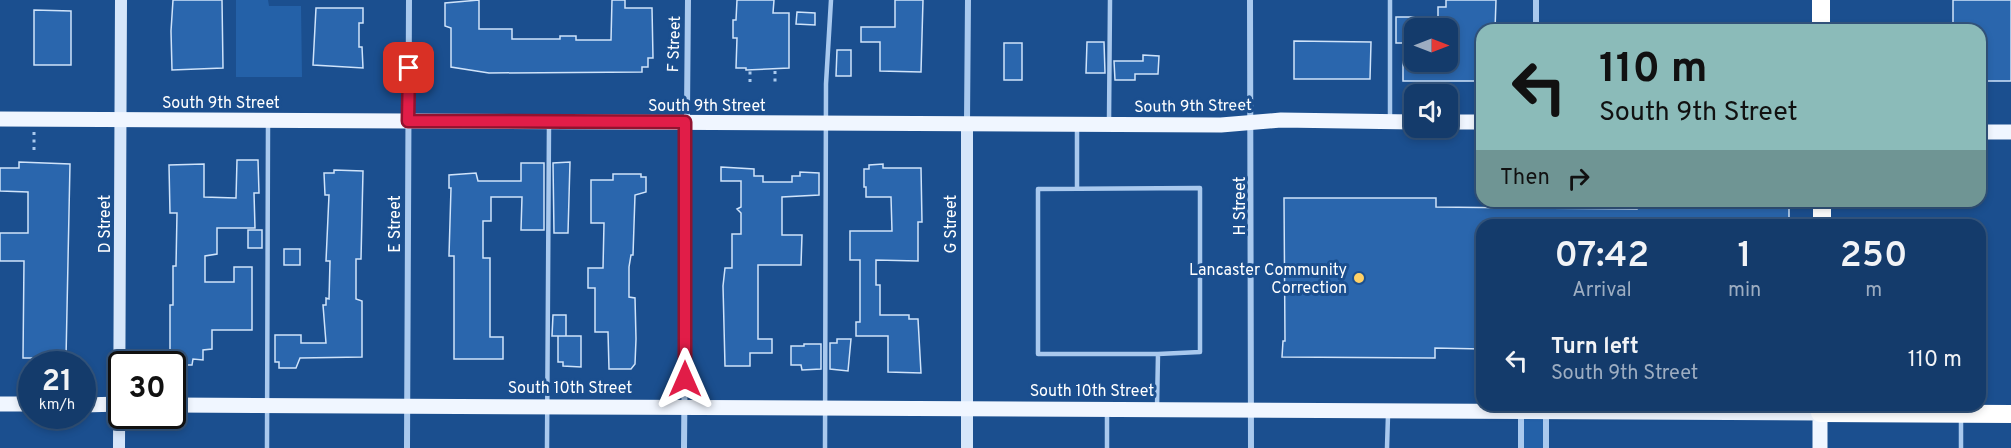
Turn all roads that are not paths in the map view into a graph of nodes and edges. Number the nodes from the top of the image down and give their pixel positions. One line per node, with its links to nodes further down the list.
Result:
1 (121, 0): 14 (street, D Street)
2 (409, 0): 16 (street, E Street)
3 (688, 0): 18 (street, F Street)
4 (831, 0): 23 (lane)
5 (968, 0): 25 (street, G Street)
6 (1110, 0): 27 (lane)
7 (1250, 0): 24 (street, H Street)
8 (1390, 0): 19 (lane)
9 (1536, 0): 11 (street)
10 (1821, 0): 12 (highway)
11 (1536, 24)
12 (1821, 24)
13 (0, 119): 14 (main road, South 9th Street)
14 (120, 120): 15 (main road, South 9th Street); 31 (street, D Street)
15 (268, 120): 16 (main road, South 9th Street); 36 (lane)
16 (408, 121): 17 (main road, South 9th Street); 37 (street, E Street)
17 (549, 122): 18 (main road, South 9th Street); 38 (lane)
18 (685, 122): 23 (main road, South 9th Street); 39 (street, F Street)
19 (1390, 122): 20 (main road, South 9th Street); 24 (main road, South 9th Street)
20 (1404, 122)
21 (1458, 122): 22 (main road)
22 (1476, 122)
23 (826, 123): 25 (main road, South 9th Street); 40 (lane)
24 (1252, 123): 27 (main road, South 9th Street); 44 (street, H Street)
25 (967, 124): 26 (main road, South 9th Street); 41 (street, G Street)
26 (1077, 124): 27 (main road, South 9th Street); 30 (lane)
27 (1109, 124)
28 (1986, 132): 29 (main road)
29 (2011, 132)
30 (1077, 188): 32 (lane); 32 (lane)
31 (120, 351)
32 (1158, 354): 43 (lane)
33 (0, 404): 34 (main road)
34 (18, 404)
35 (186, 405): 36 (main road, South 10th Street)
36 (266, 405): 37 (main road, South 10th Street); 54 (lane)
37 (407, 406): 38 (main road, South 10th Street); 55 (street, E Street)
38 (547, 406): 39 (main road, South 10th Street); 56 (lane)
39 (684, 408): 40 (main road, South 10th Street); 57 (street, F Street)
40 (825, 408): 41 (main road, South 10th Street); 58 (lane)
41 (966, 409): 42 (main road, South 10th Street); 59 (street, G Street)
42 (1107, 409): 43 (main road, South 10th Street); 60 (lane)
43 (1157, 409): 44 (main road, South 10th Street)
44 (1252, 411): 45 (main road, South 10th Street); 61 (street, H Street)
45 (1388, 411): 46 (main road, South 10th Street); 62 (lane)
46 (1521, 411): 47 (main road, South 10th Street); 63 (street)
47 (1546, 411): 64 (street)
48 (1820, 411): 65 (main road)
49 (1891, 411): 50 (highway, South 10th Street)
50 (1962, 413): 51 (highway, South 10th Street); 66 (lane)
51 (2011, 414)
52 (119, 429): 53 (street, D Street)
53 (119, 448)
54 (267, 448)
55 (407, 448)
56 (547, 448)
57 (684, 448)
58 (825, 448)
59 (967, 448)
60 (1107, 448)
61 (1251, 448)
62 (1387, 448)
63 (1521, 448)
64 (1546, 448)
65 (1820, 448)
66 (1961, 448)

